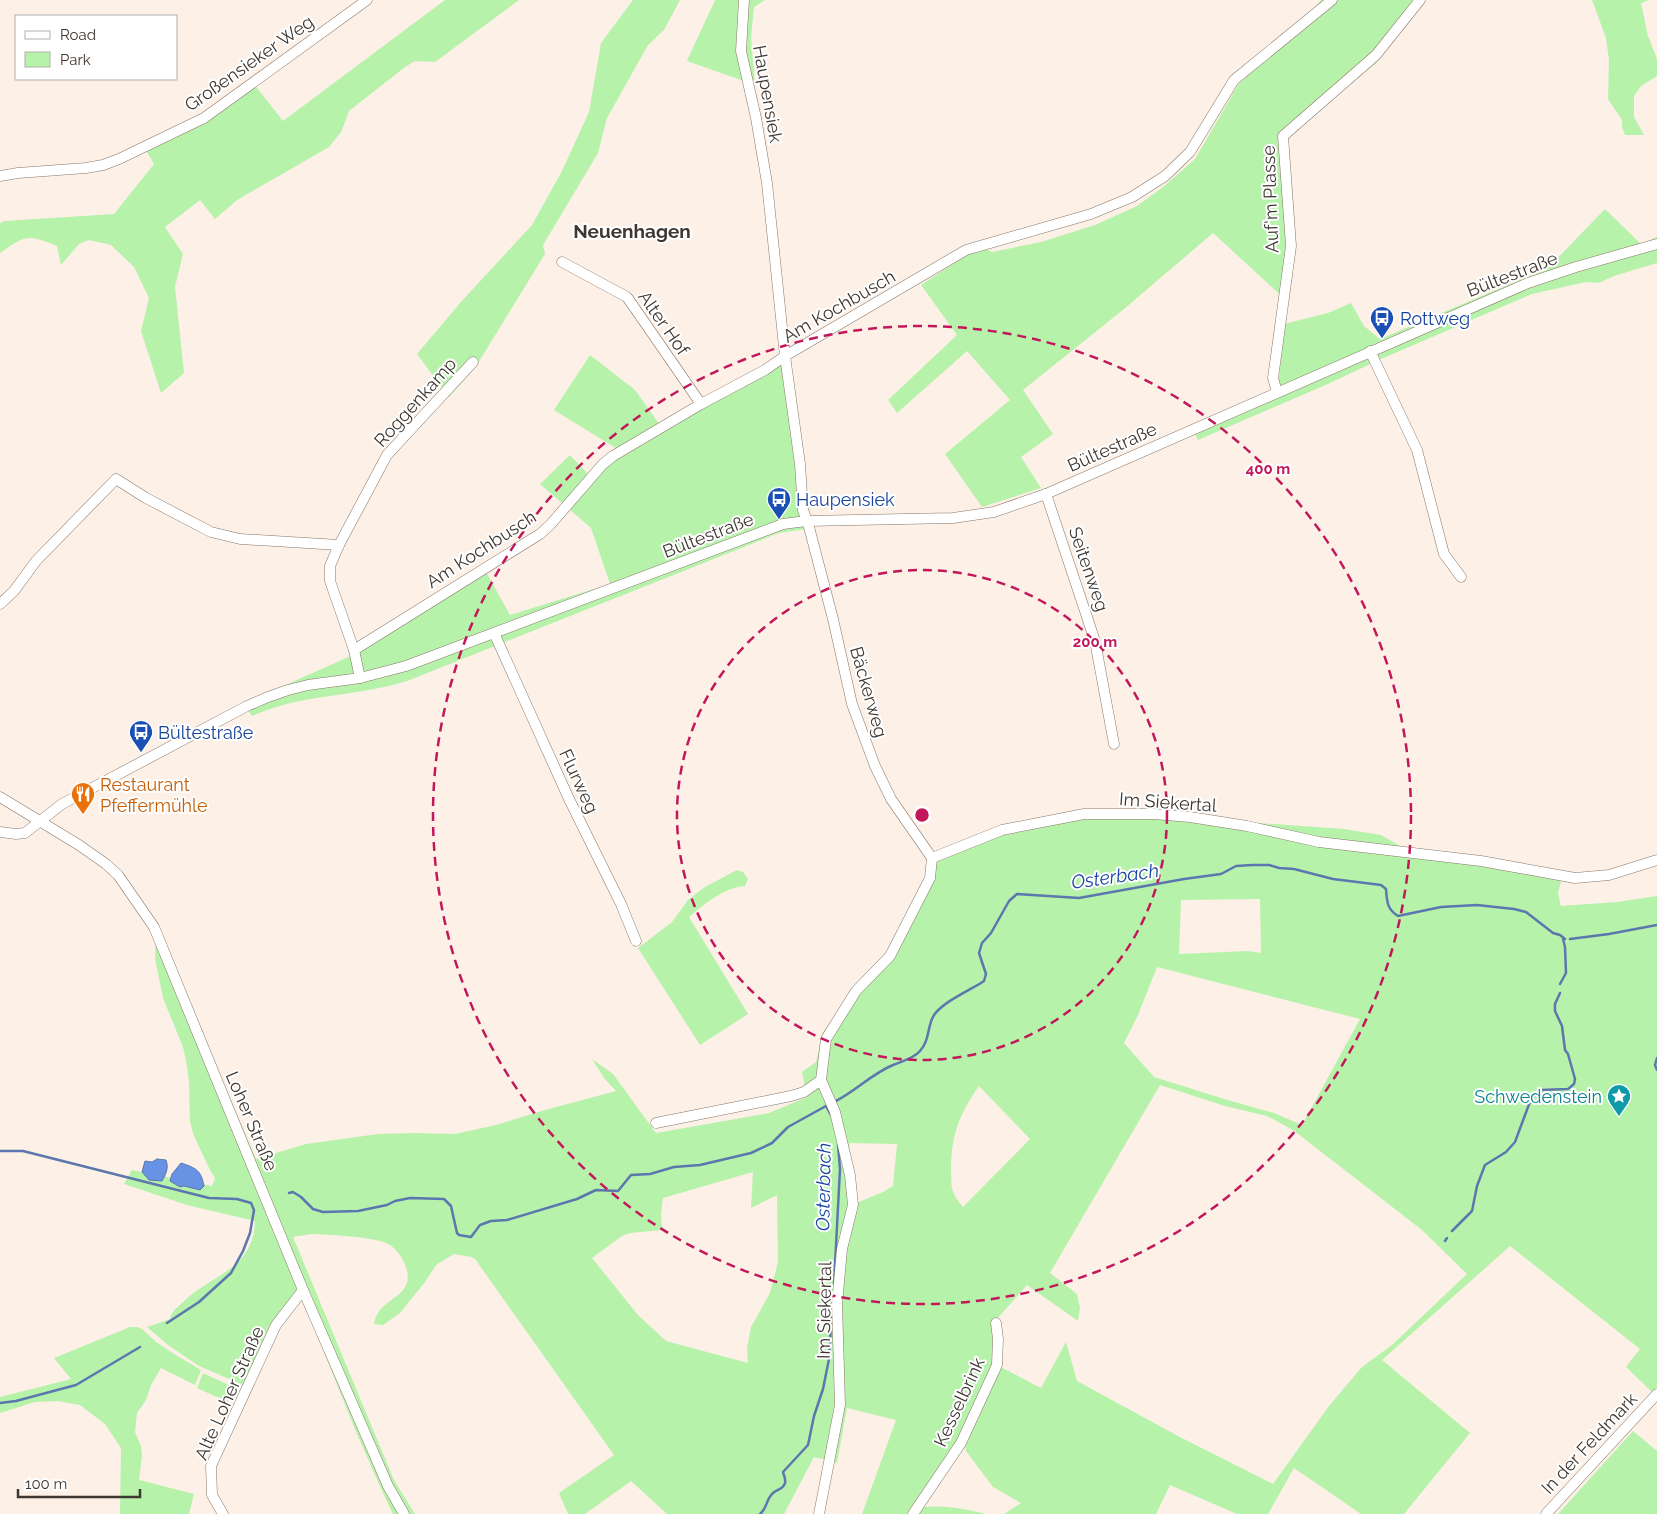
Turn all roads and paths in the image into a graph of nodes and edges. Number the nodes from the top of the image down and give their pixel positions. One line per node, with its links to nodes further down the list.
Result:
1 (367, 0): 5 (street, Großensieker Weg)
2 (744, 0): 9 (street, Haupensiek)
3 (1332, 0): 9 (street, Am Kochbusch)
4 (1420, 0): 11 (street, Auf'm Plasse)
5 (0, 176)
6 (1657, 244): 8 (street, Bültestraße)
7 (562, 262): 12 (street, Alter Hof)
8 (1370, 351): 11 (street, Bültestraße); 16 (street)
9 (785, 356): 12 (street, Am Kochbusch); 14 (street, Haupensiek)
10 (474, 362): 15 (street, Roggenkamp)
11 (1277, 392): 13 (street, Bültestraße)
12 (701, 404): 19 (street, Am Kochbusch)
13 (1046, 494): 14 (street, Bültestraße); 21 (street, Seitenweg)
14 (806, 521): 18 (street, Bültestraße); 25 (street, Bäckerweg)
15 (339, 544): 17 (street); 19 (street, Roggenkamp)
16 (1461, 577)
17 (0, 604)
18 (494, 634): 20 (street, Bültestraße); 27 (street, Flurweg)
19 (354, 650): 20 (street, Roggenkamp)
20 (360, 678): 23 (street, Bültestraße)
21 (1114, 744)
22 (0, 797): 23 (street, Loher Straße)
23 (40, 821): 24 (street, Bültestraße); 30 (street, Loher Straße)
24 (0, 832)
25 (932, 858): 26 (street, Im Siekertal); 28 (street)
26 (1657, 860)
27 (636, 941)
28 (820, 1080): 29 (street); 35 (street, Im Siekertal)
29 (656, 1123)
30 (303, 1290): 33 (street, Alte Loher Straße); 34 (street, Loher Straße)
31 (996, 1323): 36 (street, Kesselbrink)
32 (1657, 1394): 37 (street, In der Feldmark)
33 (223, 1514)
34 (404, 1514)
35 (819, 1514)
36 (912, 1514)
37 (1546, 1514)

